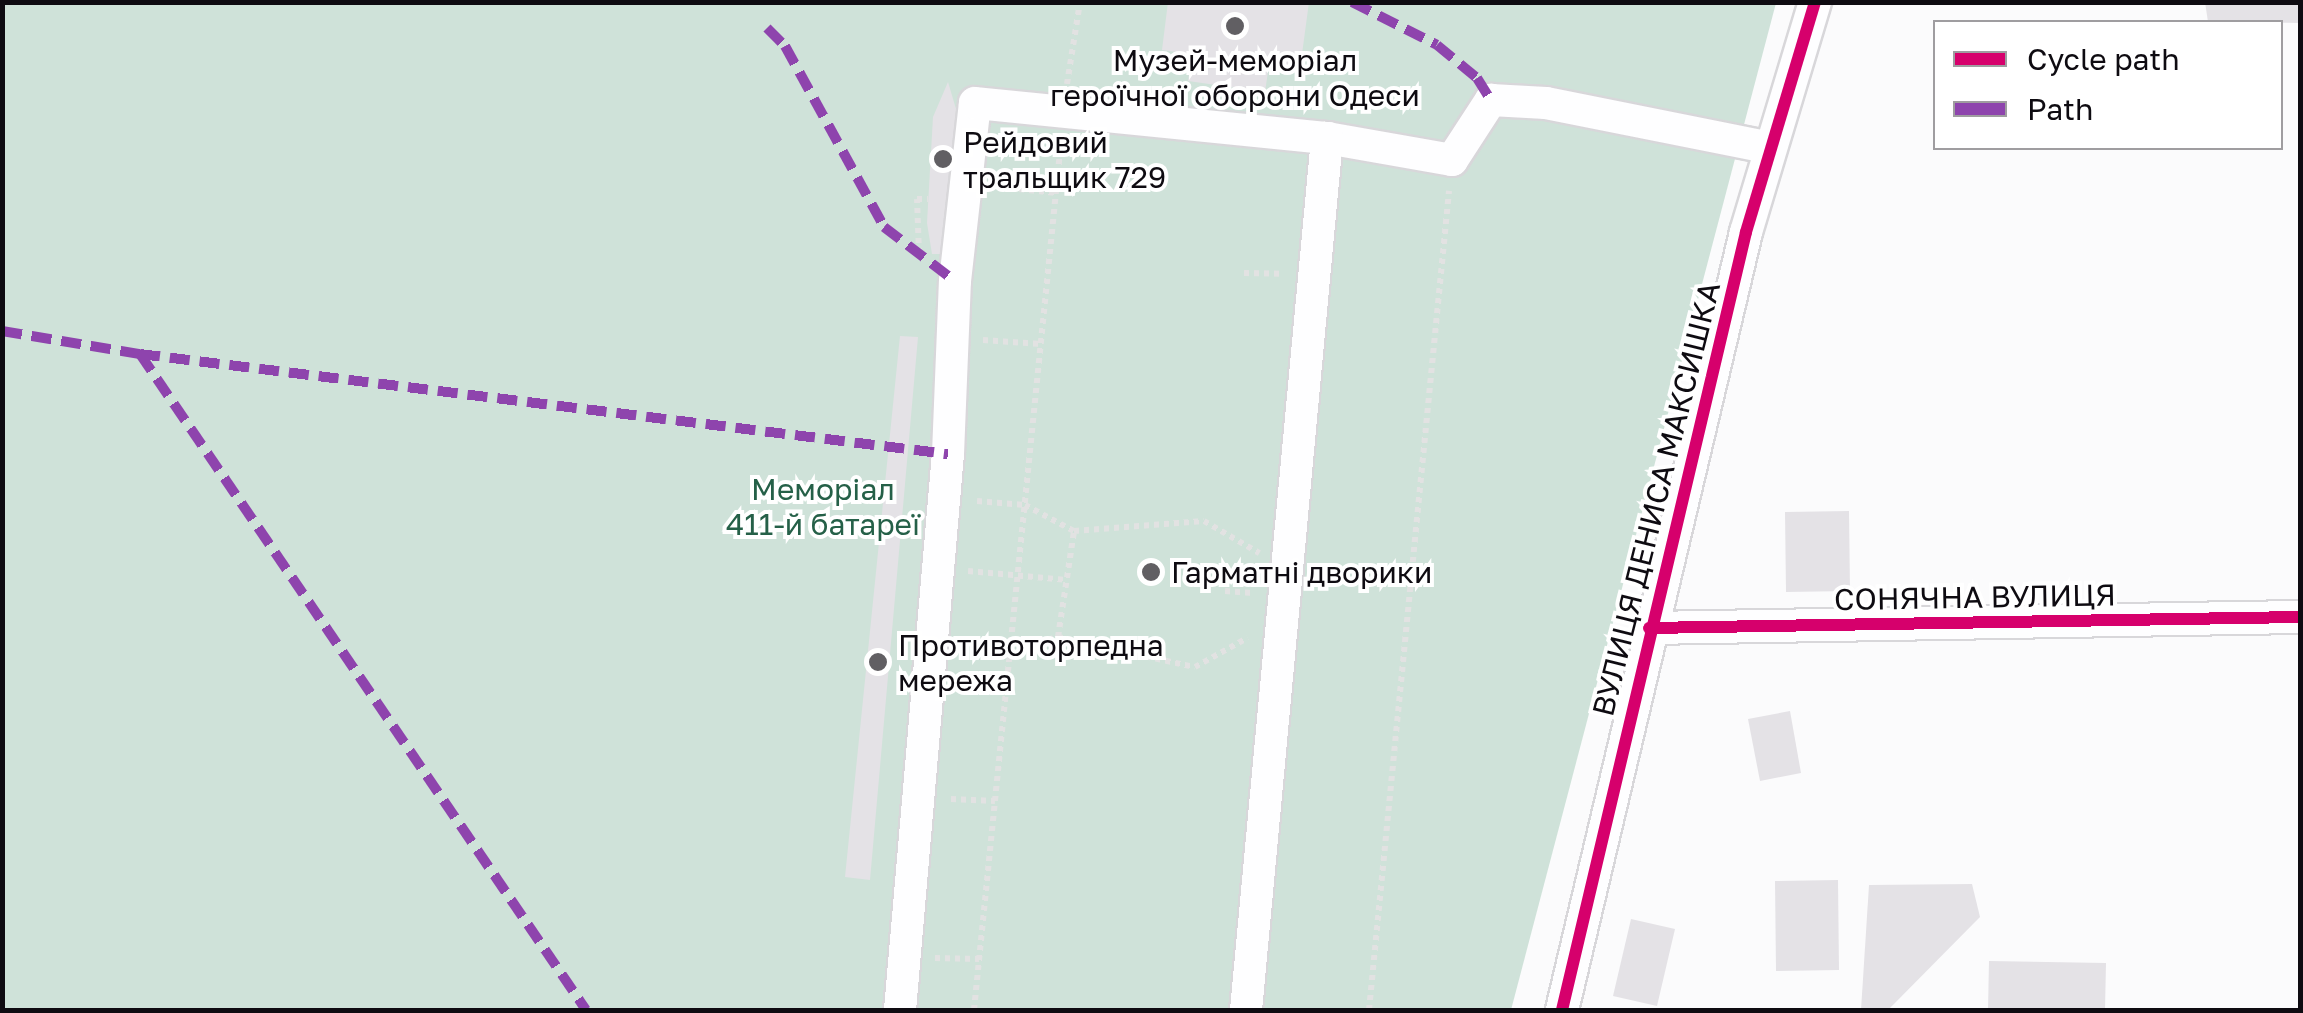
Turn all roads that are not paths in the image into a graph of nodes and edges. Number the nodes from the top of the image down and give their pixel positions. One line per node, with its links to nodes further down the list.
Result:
1 (1814, 2): 3 (street, ВУЛИЦЯ ДЕНИСА МАКСИШКА)
2 (1327, 138): 3 (street); 6 (street); 7 (street)
3 (1771, 148): 5 (street, ВУЛИЦЯ ДЕНИСА МАКСИШКА)
4 (2300, 616): 5 (street, СОНЯЧНА ВУЛИЦЯ)
5 (1650, 628): 8 (street, ВУЛИЦЯ ДЕНИСА МАКСИШКА)
6 (900, 1010)
7 (1246, 1010)
8 (1562, 1010)

